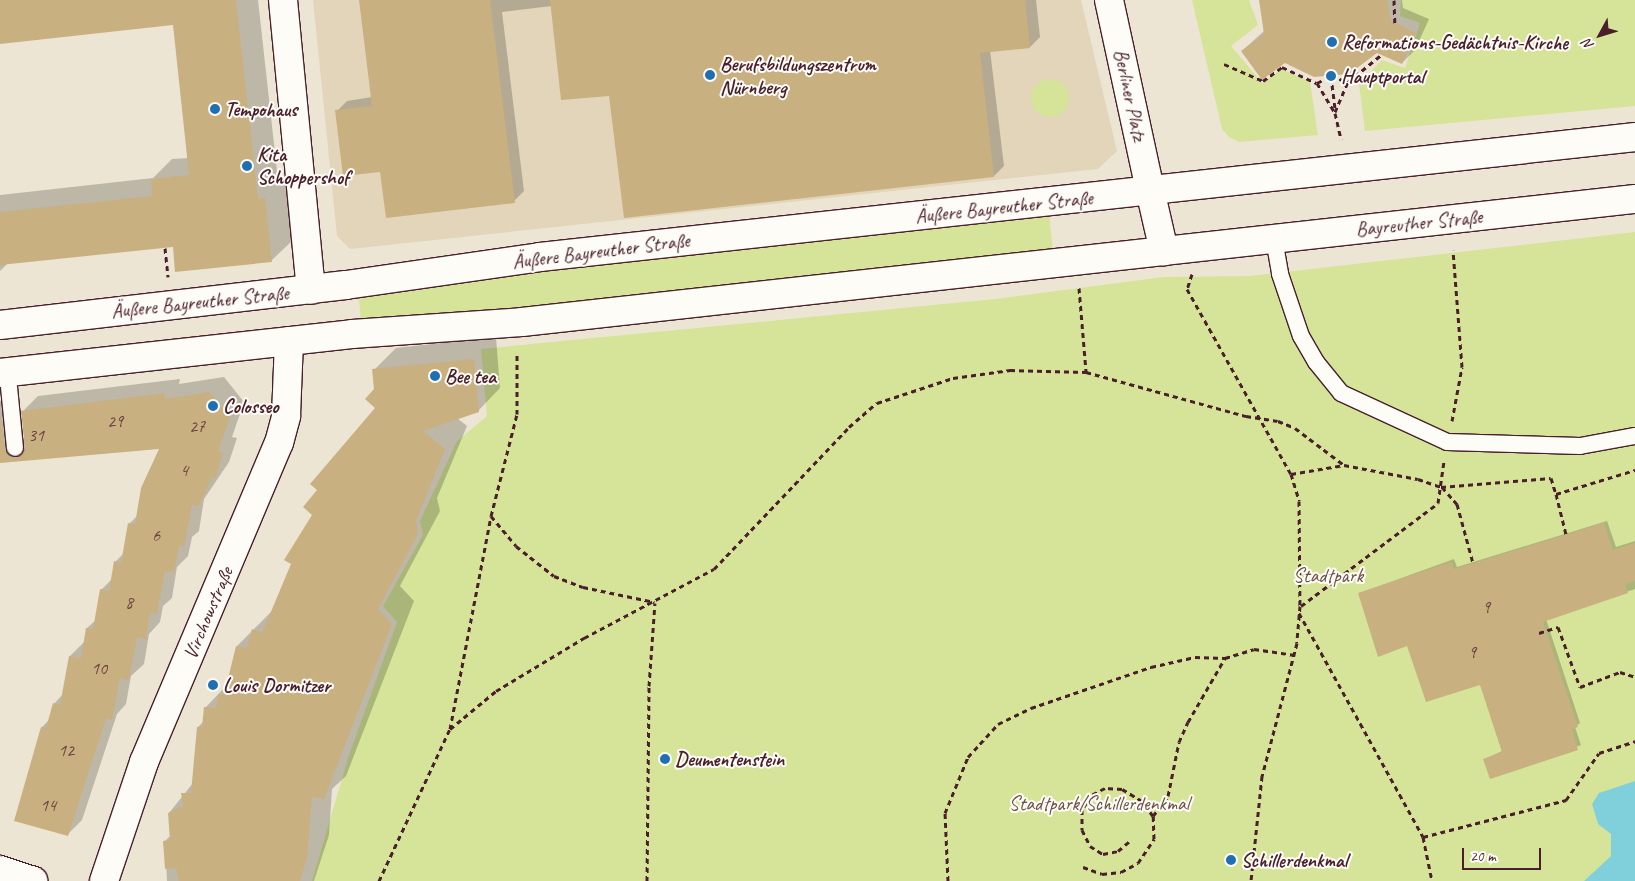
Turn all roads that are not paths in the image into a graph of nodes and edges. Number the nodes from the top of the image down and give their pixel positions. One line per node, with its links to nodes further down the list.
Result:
1 (283, 0): 8 (main road)
2 (1109, 0): 4 (main road, Berliner Platz)
3 (1635, 137): 4 (main road, Äußere Bayreuther Straße)
4 (1150, 190): 7 (main road, Berliner Platz); 8 (main road, Äußere Bayreuther Straße)
5 (1635, 199): 6 (main road, Bayreuther Straße)
6 (1274, 239): 7 (main road, Bayreuther Straße); 12 (lane)
7 (1164, 251): 10 (main road)
8 (311, 290): 9 (main road, Äußere Bayreuther Straße)
9 (0, 325)
10 (289, 341): 11 (main road); 16 (main road, Virchowstraße)
11 (4, 380): 13 (lane)
12 (1635, 436)
13 (15, 448)
14 (0, 870): 15 (main road)
15 (33, 881)
16 (104, 881)

